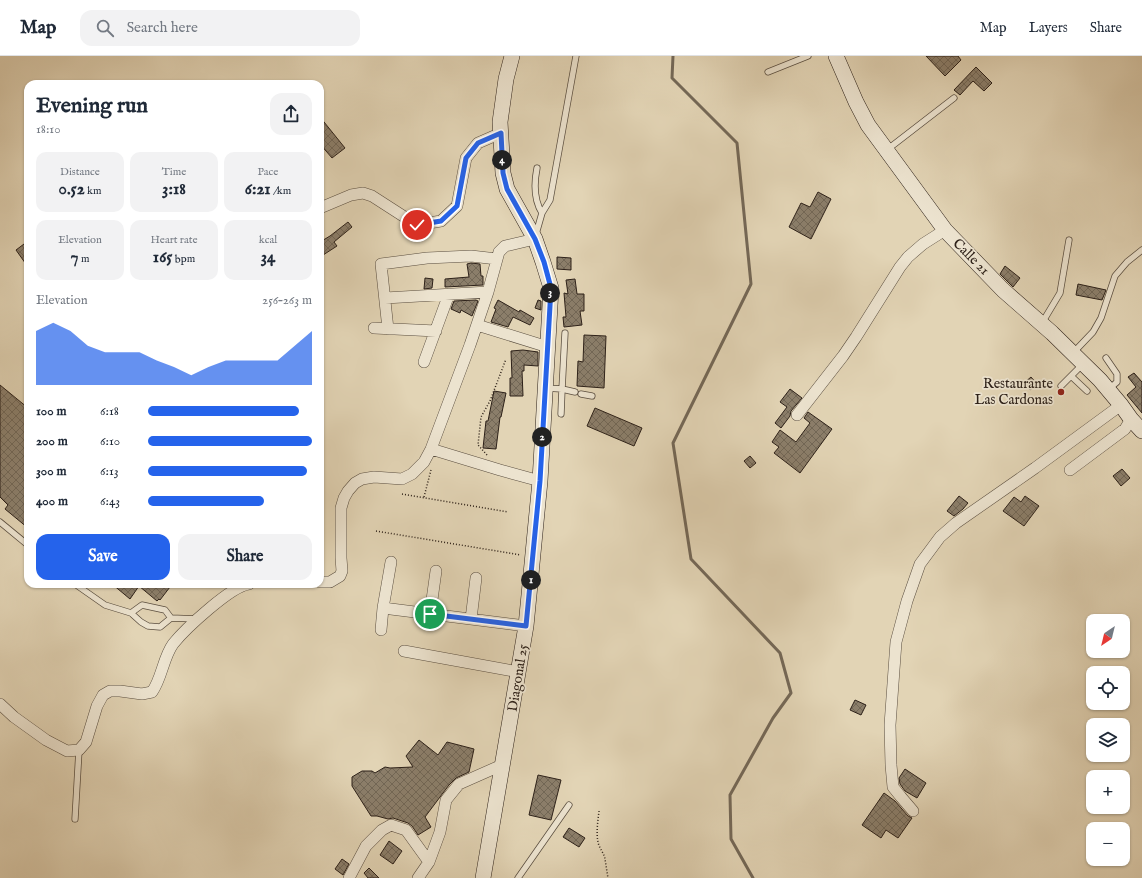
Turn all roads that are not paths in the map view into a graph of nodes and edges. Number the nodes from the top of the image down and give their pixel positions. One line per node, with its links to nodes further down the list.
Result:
1 (512, 56): 7 (street, Diagonal 25)
2 (576, 56): 11 (lane)
3 (808, 56): 5 (lane)
4 (836, 56): 8 (street, Calle 21)
5 (768, 72)
6 (954, 98): 8 (lane)
7 (501, 133): 10 (street); 13 (street, Diagonal 25)
8 (886, 150): 12 (street, Calle 21)
9 (537, 168): 11 (lane)
10 (324, 206)
11 (542, 213): 13 (lane)
12 (945, 230): 20 (street, Calle 21); 40 (street)
13 (535, 239): 16 (street); 26 (street, Diagonal 25)
14 (1068, 240): 20 (lane)
15 (1142, 250): 27 (lane)
16 (497, 259): 17 (street); 19 (street)
17 (488, 292): 18 (street); 21 (street)
18 (449, 294): 19 (street); 24 (street)
19 (385, 298): 23 (street)
20 (1042, 324): 27 (street, Calle 21)
21 (477, 325): 26 (street); 43 (street)
22 (374, 328): 23 (street)
23 (388, 329): 24 (street)
24 (436, 331): 29 (street)
25 (565, 333): 34 (lane)
26 (548, 347): 33 (street, Diagonal 25)
27 (1072, 353): 30 (street, Calle 21)
28 (1106, 358): 35 (lane)
29 (424, 362)
30 (1083, 364): 31 (lane); 35 (street, Calle 21)
31 (1071, 376): 32 (lane); 36 (lane)
32 (1061, 386)
33 (545, 388): 34 (lane); 45 (street, Diagonal 25)
34 (562, 389): 37 (lane); 39 (lane)
35 (1108, 389): 38 (street, Calle 21)
36 (1087, 391)
37 (592, 396)
38 (1122, 405): 41 (street, Calle 21); 68 (street)
39 (562, 414)
40 (797, 415)
41 (1131, 419): 42 (street, Calle 21); 44 (street)
42 (1142, 431)
43 (433, 450): 45 (street); 51 (street)
44 (1070, 470)
45 (540, 481): 60 (street, Diagonal 25)
46 (0, 522): 47 (lane)
47 (24, 542)
48 (391, 562): 54 (street)
49 (436, 571): 56 (street)
50 (476, 578): 59 (street)
51 (324, 582)
52 (81, 588): 55 (lane)
53 (238, 588): 58 (street)
54 (383, 608): 56 (street); 61 (street)
55 (132, 614): 57 (lane); 57 (lane)
56 (430, 614): 59 (street)
57 (171, 618): 58 (lane)
58 (197, 619): 65 (street)
59 (471, 619): 60 (street)
60 (526, 626): 63 (street, Diagonal 25)
61 (381, 630)
62 (404, 651): 63 (street)
63 (518, 672): 66 (street, Diagonal 25)
64 (0, 704): 65 (street)
65 (79, 750): 69 (lane)
66 (502, 766): 70 (street); 73 (street, Diagonal 25)
67 (569, 805): 74 (lane)
68 (914, 811)
69 (75, 819)
70 (429, 862): 71 (street); 72 (street)
71 (349, 878)
72 (418, 878)
73 (483, 878)
74 (518, 878)

